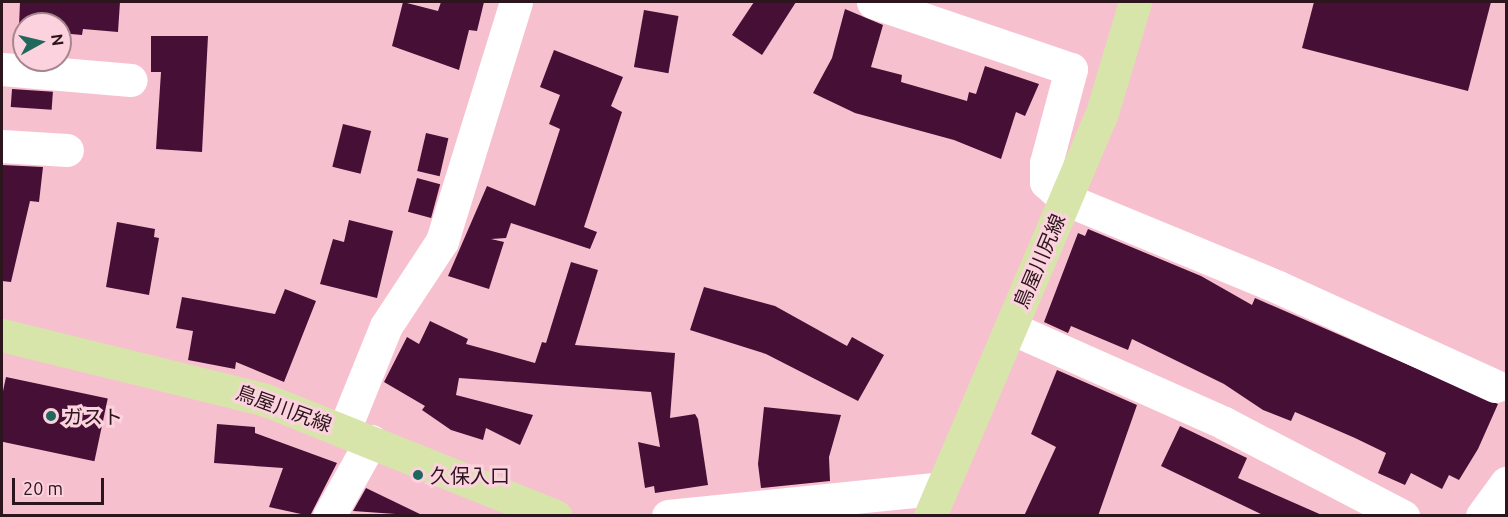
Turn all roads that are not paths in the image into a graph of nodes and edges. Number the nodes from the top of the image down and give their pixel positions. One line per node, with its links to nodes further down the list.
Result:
1 (516, 2): 12 (street)
2 (873, 2): 8 (street)
3 (1135, 2): 8 (main road, 鳥屋川尻線)
4 (2, 69): 5 (street)
5 (131, 80)
6 (2, 146): 7 (street)
7 (67, 150)
8 (1065, 199): 9 (main road, 鳥屋川尻線); 11 (street)
9 (1011, 328): 14 (main road, 鳥屋川尻線); 18 (street)
10 (2, 336): 12 (main road, 鳥屋川尻線)
11 (1495, 386)
12 (358, 436): 15 (street); 16 (main road, 鳥屋川尻線)
13 (1506, 483): 19 (street)
14 (936, 502): 17 (street)
15 (329, 516)
16 (555, 516)
17 (668, 516)
18 (1402, 516)
19 (1482, 516)

